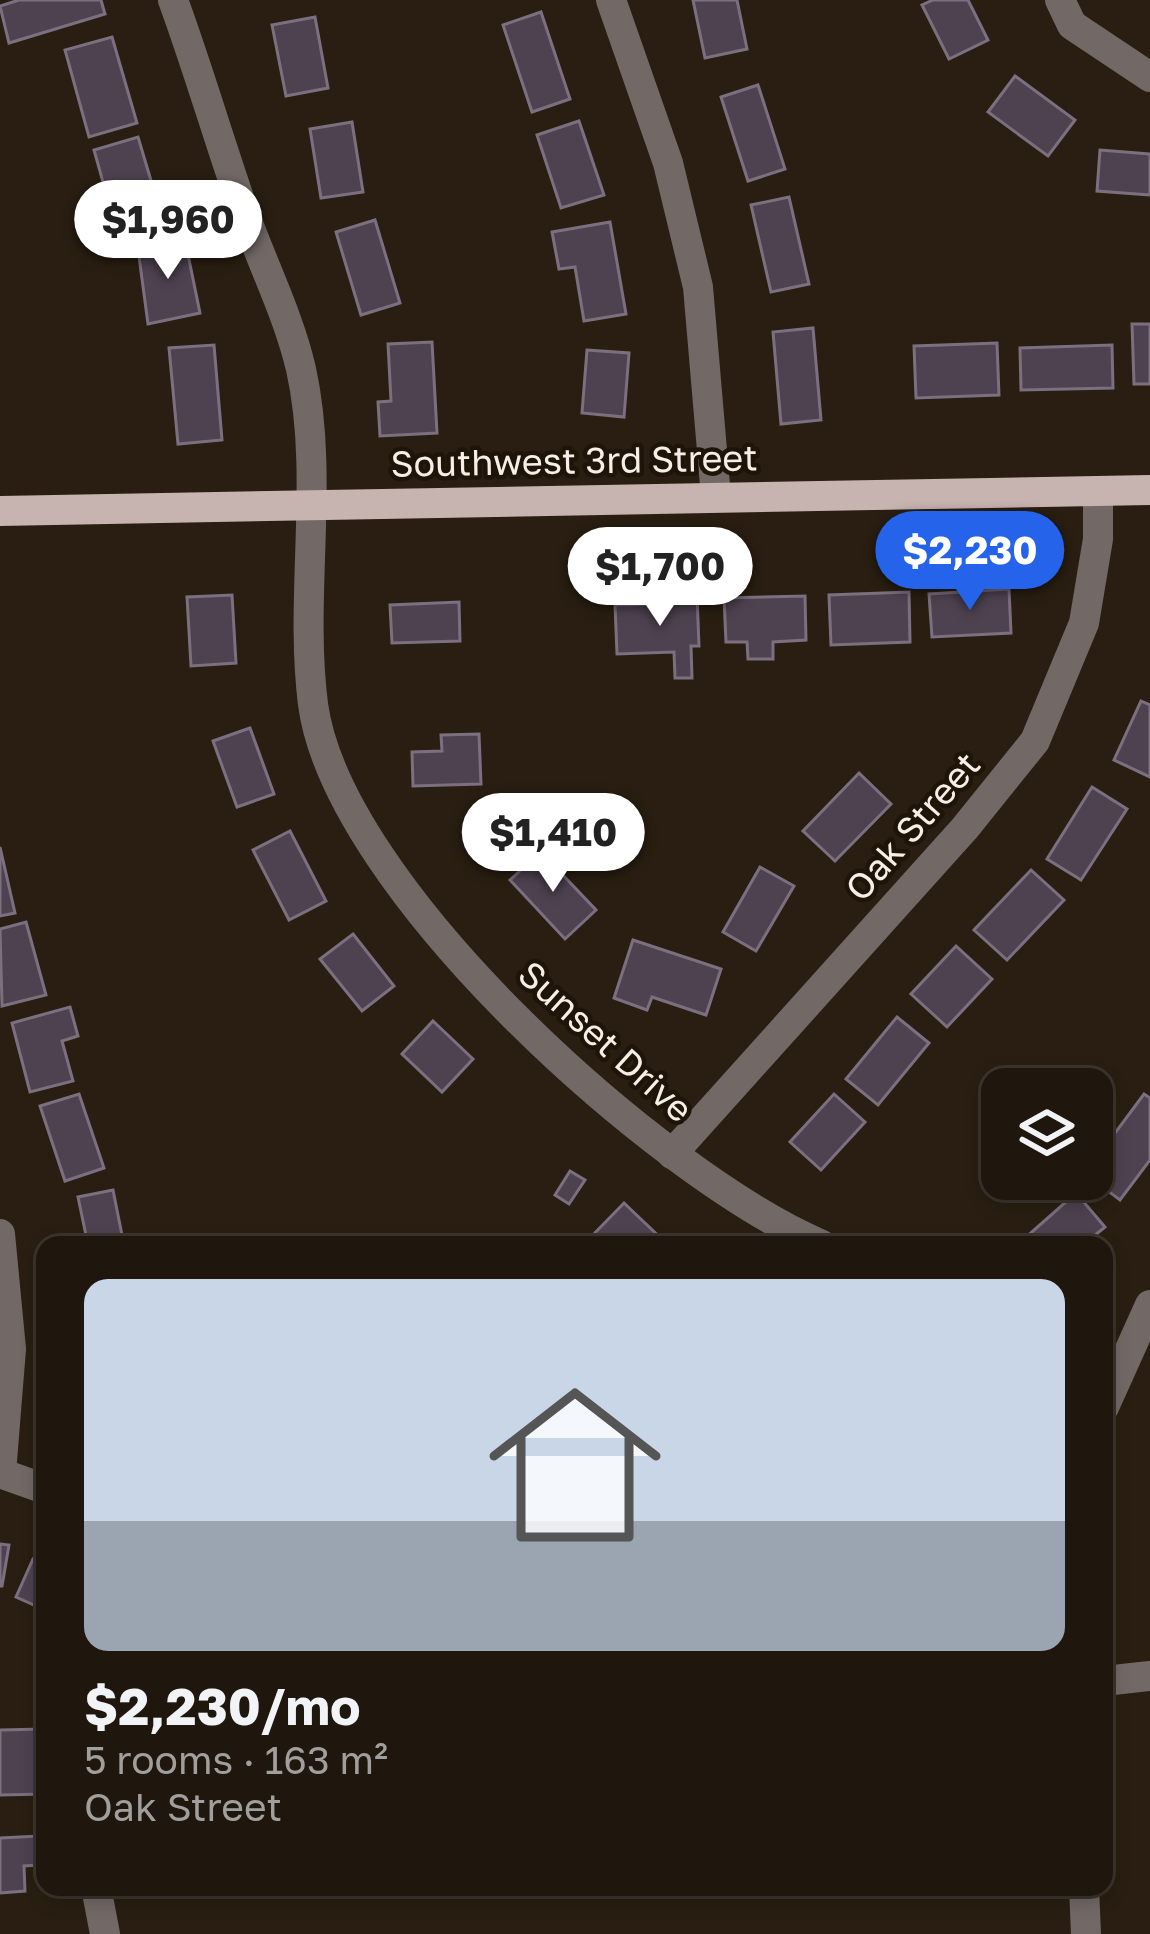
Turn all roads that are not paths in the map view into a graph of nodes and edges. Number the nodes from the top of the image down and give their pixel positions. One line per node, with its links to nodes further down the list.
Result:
1 (173, 0): 8 (street, Sunset Drive)
2 (611, 0): 7 (street)
3 (1060, 0): 4 (street)
4 (1150, 77)
5 (1150, 490): 6 (main road, Southwest 3rd Street)
6 (1098, 491): 7 (main road, Southwest 3rd Street); 10 (street, Oak Street)
7 (716, 496): 8 (main road, Southwest 3rd Street)
8 (309, 505): 9 (main road, Southwest 3rd Street); 10 (street, Sunset Drive)
9 (0, 511)
10 (672, 1154): 12 (street, Sunset Drive)
11 (0, 1234): 15 (street)
12 (805, 1236)
13 (1150, 1305): 14 (street)
14 (1113, 1369)
15 (1, 1473): 16 (street)
16 (36, 1486)
17 (1150, 1676): 18 (street)
18 (1113, 1681)
19 (98, 1896): 21 (street)
20 (1084, 1896): 22 (street)
21 (105, 1934)
22 (1086, 1934)

